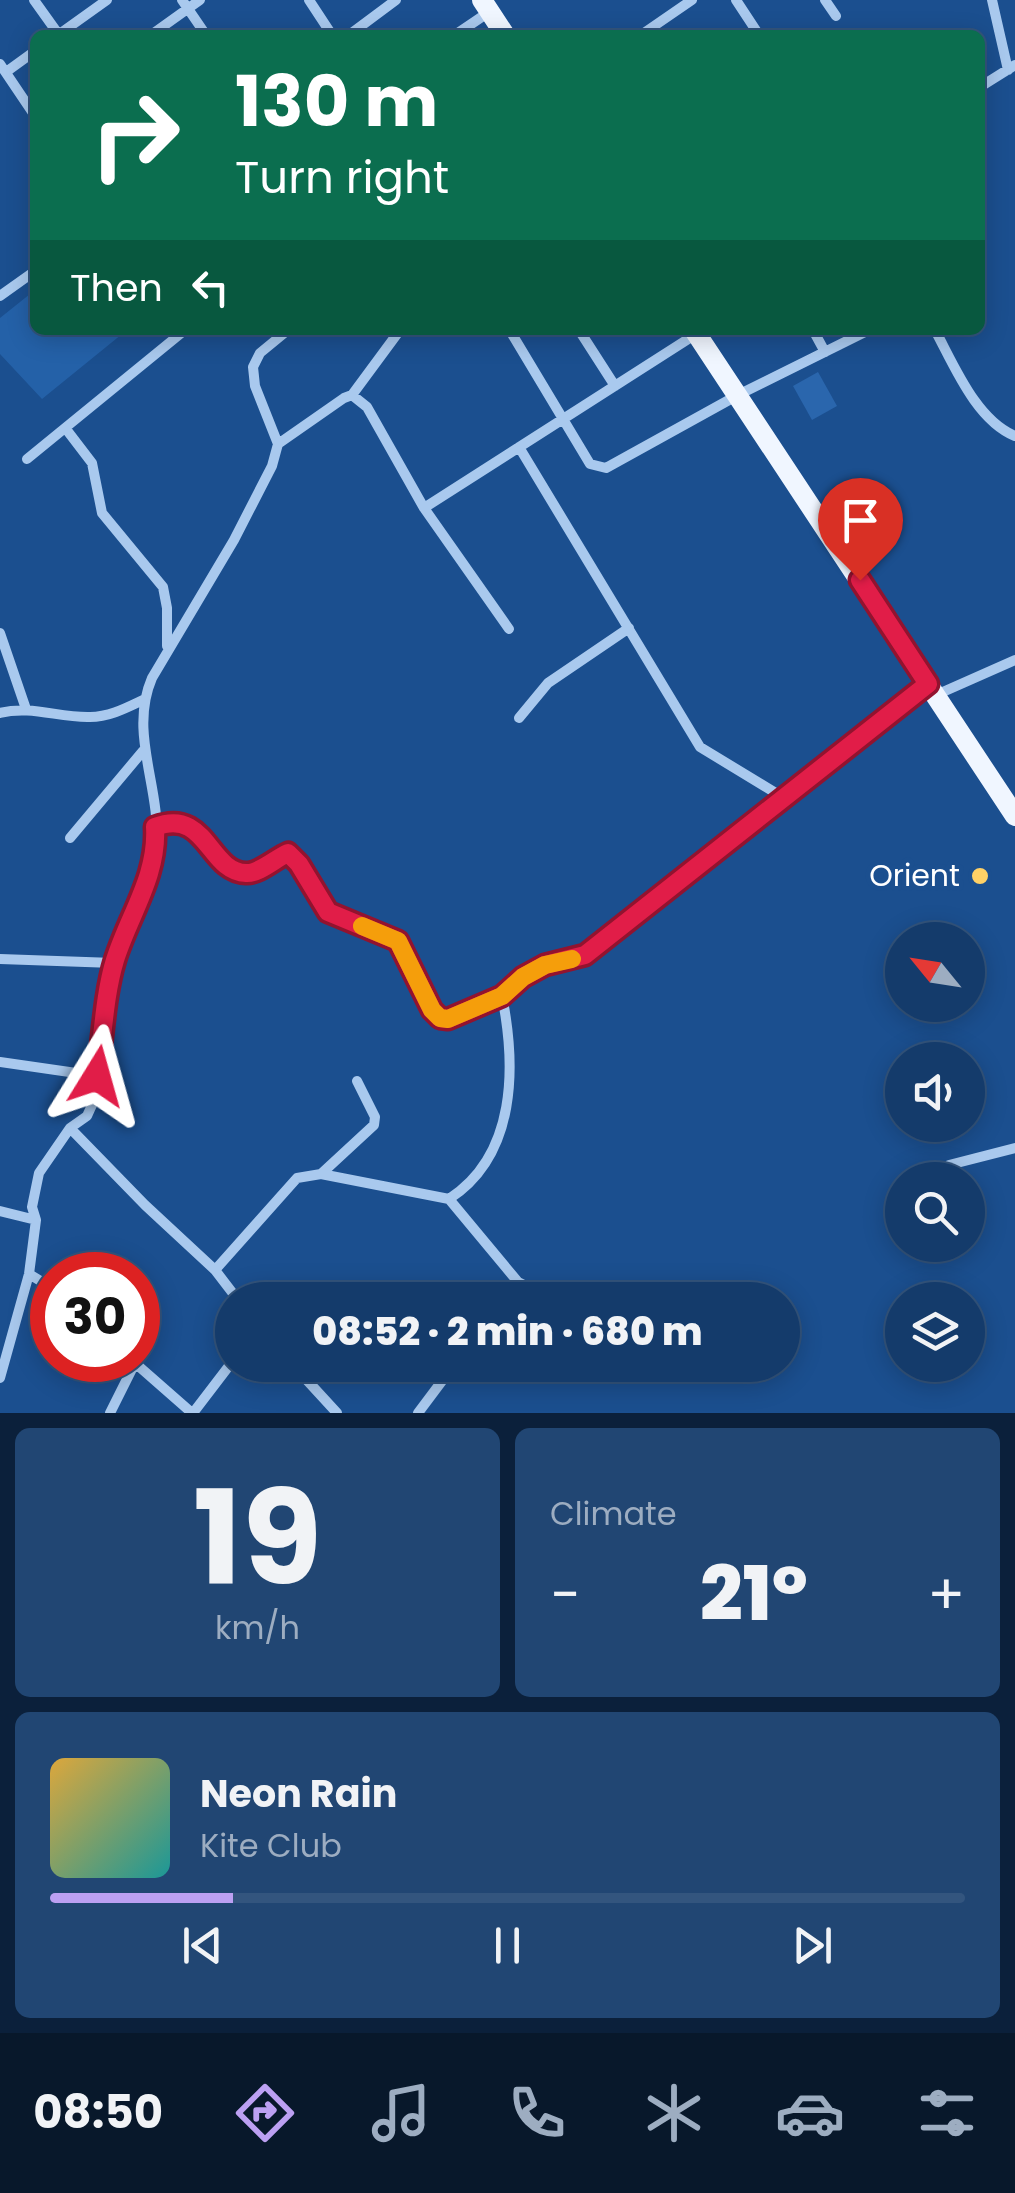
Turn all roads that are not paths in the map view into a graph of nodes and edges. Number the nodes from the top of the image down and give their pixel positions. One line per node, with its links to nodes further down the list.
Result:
1 (34, 0): 14 (street)
2 (106, 0): 15 (street)
3 (200, 0): 10 (street)
4 (309, 0): 18 (street)
5 (396, 0): 11 (street)
6 (736, 0): 23 (street)
7 (825, 0): 13 (street)
8 (992, 0): 25 (street)
9 (688, 1): 22 (street)
10 (185, 4): 16 (street); 17 (street)
11 (382, 4): 19 (street)
12 (485, 6): 20 (street); 21 (main road)
13 (836, 16)
14 (55, 30)
15 (66, 30)
16 (156, 30)
17 (203, 30)
18 (329, 30)
19 (355, 30)
20 (460, 30)
21 (502, 30)
22 (647, 30)
23 (756, 30)
24 (30, 54): 26 (street)
25 (1012, 67): 27 (street)
26 (3, 68): 28 (street)
27 (985, 84)
28 (30, 108)
29 (30, 275): 30 (street)
30 (0, 296)
31 (179, 335): 46 (street)
32 (282, 335): 48 (street)
33 (396, 335): 43 (street)
34 (513, 335): 45 (street)
35 (582, 335): 42 (street)
36 (691, 335): 42 (street)
37 (700, 335): 44 (main road)
38 (816, 335): 41 (street)
39 (859, 335): 41 (street)
40 (938, 335): 47 (street)
41 (825, 352): 44 (street)
42 (615, 386): 45 (street)
43 (352, 395): 48 (street); 51 (street)
44 (738, 395): 45 (street); 57 (main road)
45 (563, 419): 49 (street)
46 (66, 429): 50 (street); 55 (street)
47 (1015, 436)
48 (278, 444): 55 (street)
49 (519, 447): 51 (street); 52 (street)
50 (27, 459)
51 (424, 508): 53 (street)
52 (629, 628): 61 (street); 63 (street)
53 (509, 629)
54 (0, 634): 59 (street)
55 (166, 652): 58 (street)
56 (1015, 660): 57 (street)
57 (932, 690): 63 (street); 64 (main road)
58 (144, 699): 59 (street); 62 (street)
59 (26, 709): 60 (street)
60 (0, 712)
61 (519, 718)
62 (143, 752): 65 (street); 66 (street)
63 (784, 798): 69 (street)
64 (1015, 816)
65 (155, 827): 68 (street); 69 (street)
66 (70, 838)
67 (0, 959): 68 (street)
68 (114, 963): 71 (street)
69 (502, 996): 77 (street)
70 (0, 1062): 71 (street)
71 (97, 1076): 73 (street)
72 (357, 1081): 76 (street)
73 (70, 1128): 79 (street); 80 (street)
74 (1015, 1148): 75 (street)
75 (957, 1162)
76 (321, 1174): 77 (street); 80 (street)
77 (449, 1199): 83 (street)
78 (0, 1212): 79 (street)
79 (36, 1220): 81 (street)
80 (215, 1270): 82 (street)
81 (29, 1274): 84 (street)
82 (224, 1282)
83 (518, 1282)
84 (5, 1348): 85 (street)
85 (0, 1378)
86 (125, 1382): 91 (street)
87 (157, 1382): 92 (street)
88 (216, 1382): 92 (street)
89 (309, 1382): 93 (street)
90 (441, 1382): 94 (street)
91 (110, 1413)
92 (192, 1413)
93 (337, 1413)
94 (418, 1413)

